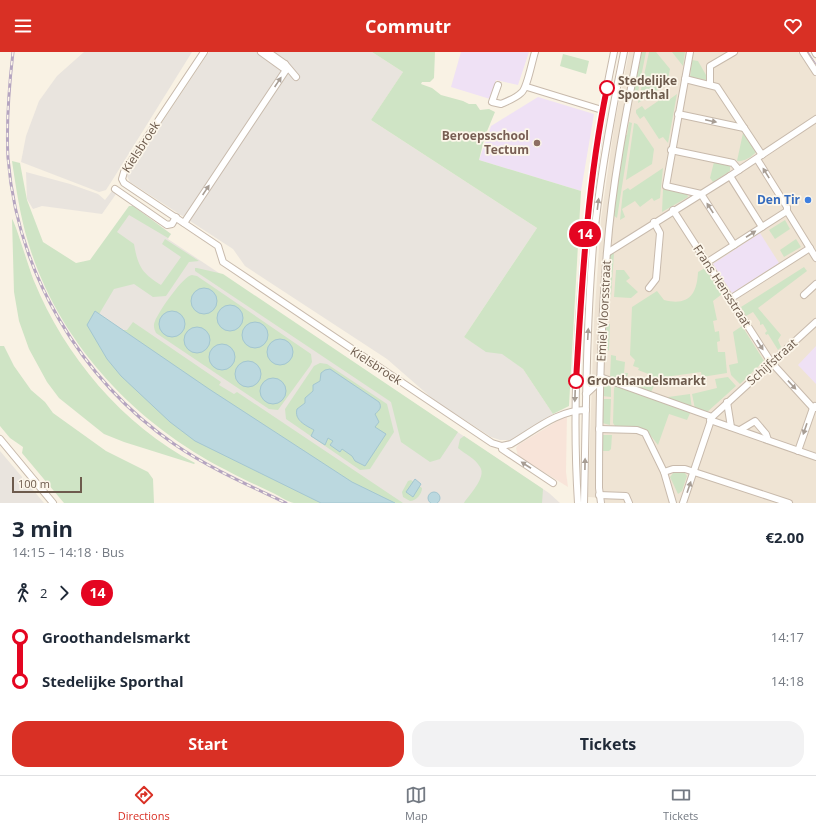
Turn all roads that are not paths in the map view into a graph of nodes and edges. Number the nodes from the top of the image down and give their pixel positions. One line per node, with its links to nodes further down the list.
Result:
1 (204, 52): 31 (street, Kielsbroek)
2 (261, 52): 11 (street)
3 (268, 52): 11 (street)
4 (535, 52): 17 (street)
5 (614, 52): 18 (street, Emiel Vloorsstraat)
6 (624, 52): 47 (street, Emiel Vloorsstraat, one-way to 6)
7 (638, 52): 37 (street, Emiel Vloorsstraat)
8 (690, 52): 14 (street)
9 (734, 52): 15 (street)
10 (803, 52): 12 (street)
11 (285, 67): 13 (street); 32 (street, one-way to 11)
12 (816, 72)
13 (296, 77)
14 (685, 79): 15 (street); 19 (street)
15 (710, 84): 21 (street)
16 (498, 85): 17 (street)
17 (527, 87): 18 (street)
18 (602, 110): 50 (street, Emiel Vloorsstraat, one-way to 50)
19 (678, 114): 21 (street, one-way to 21); 22 (street)
20 (816, 119): 23 (street)
21 (744, 128): 23 (street)
22 (671, 150): 25 (street); 28 (street)
23 (762, 155): 24 (street)
24 (756, 159): 25 (street); 30 (street, one-way to 24)
25 (739, 170): 26 (street)
26 (730, 176): 28 (street); 34 (street)
27 (115, 189): 31 (street)
28 (701, 194): 29 (street); 35 (street, one-way to 28)
29 (673, 210): 33 (street); 39 (street, Frans Hensstraat)
30 (787, 211): 34 (street); 36 (street)
31 (176, 217): 32 (street, Kielsbroek)
32 (184, 222): 58 (street, Kielsbroek)
33 (654, 222): 37 (street); 41 (street)
34 (762, 227): 35 (street, one-way to 34)
35 (734, 245): 39 (street)
36 (810, 248): 38 (street); 43 (street)
37 (607, 252): 46 (street, Emiel Vloorsstraat)
38 (816, 258)
39 (706, 263): 43 (street, Frans Hensstraat)
40 (816, 284): 42 (street)
41 (649, 288)
42 (804, 295)
43 (730, 299): 45 (street, Frans Hensstraat, one-way to 45)
44 (816, 322): 45 (street, Schijfstraat)
45 (771, 362): 48 (street, Schijfstraat); 49 (street, Frans Hensstraat, one-way to 49)
46 (600, 379): 47 (street); 52 (street); 54 (street, Emiel Vloorsstraat)
47 (586, 394): 51 (street, Emiel Vloorsstraat)
48 (727, 402): 52 (street, Schijfstraat); 53 (street)
49 (815, 407): 59 (street, one-way to 59)
50 (575, 410): 51 (street); 58 (street); 66 (street, Emiel Vloorsstraat)
51 (586, 410): 67 (street, Emiel Vloorsstraat, one-way to 51)
52 (711, 418): 53 (street); 61 (street)
53 (731, 427): 55 (street)
54 (599, 429): 62 (street); 64 (street, Emiel Vloorsstraat)
55 (740, 430): 57 (street); 57 (street)
56 (0, 439): 65 (street)
57 (768, 440): 59 (street)
58 (502, 446): 63 (street, Kielsbroek, one-way to 58)
59 (798, 451): 60 (street)
60 (816, 457)
61 (694, 471): 62 (street); 71 (street, one-way to 61); 72 (street)
62 (664, 472): 70 (street)
63 (553, 483)
64 (600, 495): 68 (street, Emiel Vloorsstraat); 69 (street)
65 (53, 503)
66 (578, 503)
67 (584, 503)
68 (601, 503)
69 (629, 503)
70 (673, 503)
71 (683, 503)
72 (789, 503)

